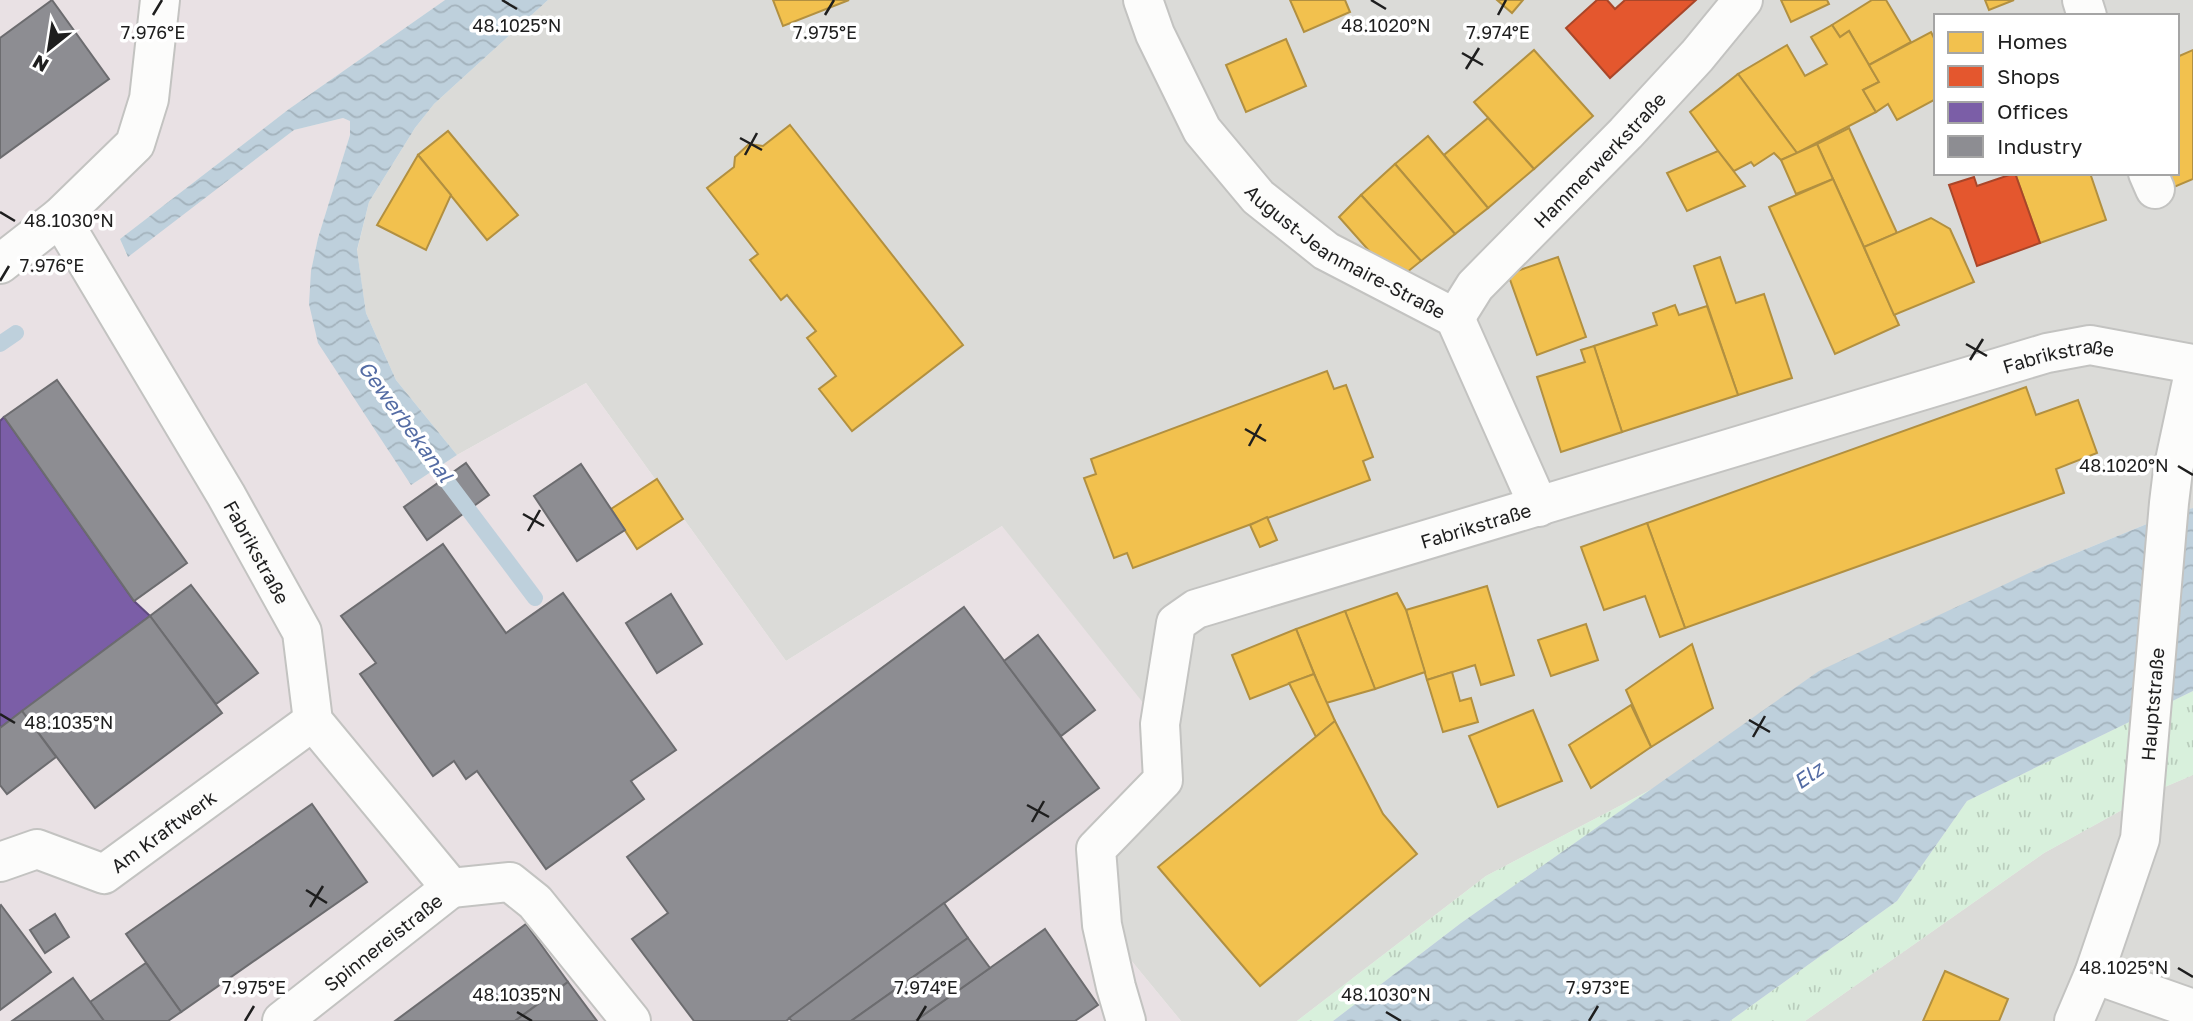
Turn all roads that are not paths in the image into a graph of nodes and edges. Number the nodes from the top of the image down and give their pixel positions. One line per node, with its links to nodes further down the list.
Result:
1 (160, 0): 4 (street)
2 (1143, 0): 6 (street, August-Jeanmaire-Straße)
3 (1743, 0): 6 (street, Hammerwerkstraße)
4 (60, 217): 5 (street); 10 (street, Fabrikstraße)
5 (0, 264)
6 (1455, 317): 9 (street, August-Jeanmaire-Straße)
7 (2193, 364): 9 (street, Fabrikstraße)
8 (2193, 377): 13 (street, Hauptstraße)
9 (1539, 507): 17 (street, Fabrikstraße)
10 (313, 721): 11 (street, Am Kraftwerk); 12 (street)
11 (0, 862)
12 (451, 888): 15 (street, Spinnereistraße); 16 (street)
13 (2094, 974): 14 (street); 18 (street, Hauptstraße)
14 (2193, 1009)
15 (282, 1021)
16 (631, 1021)
17 (1126, 1021)
18 (2074, 1021)

